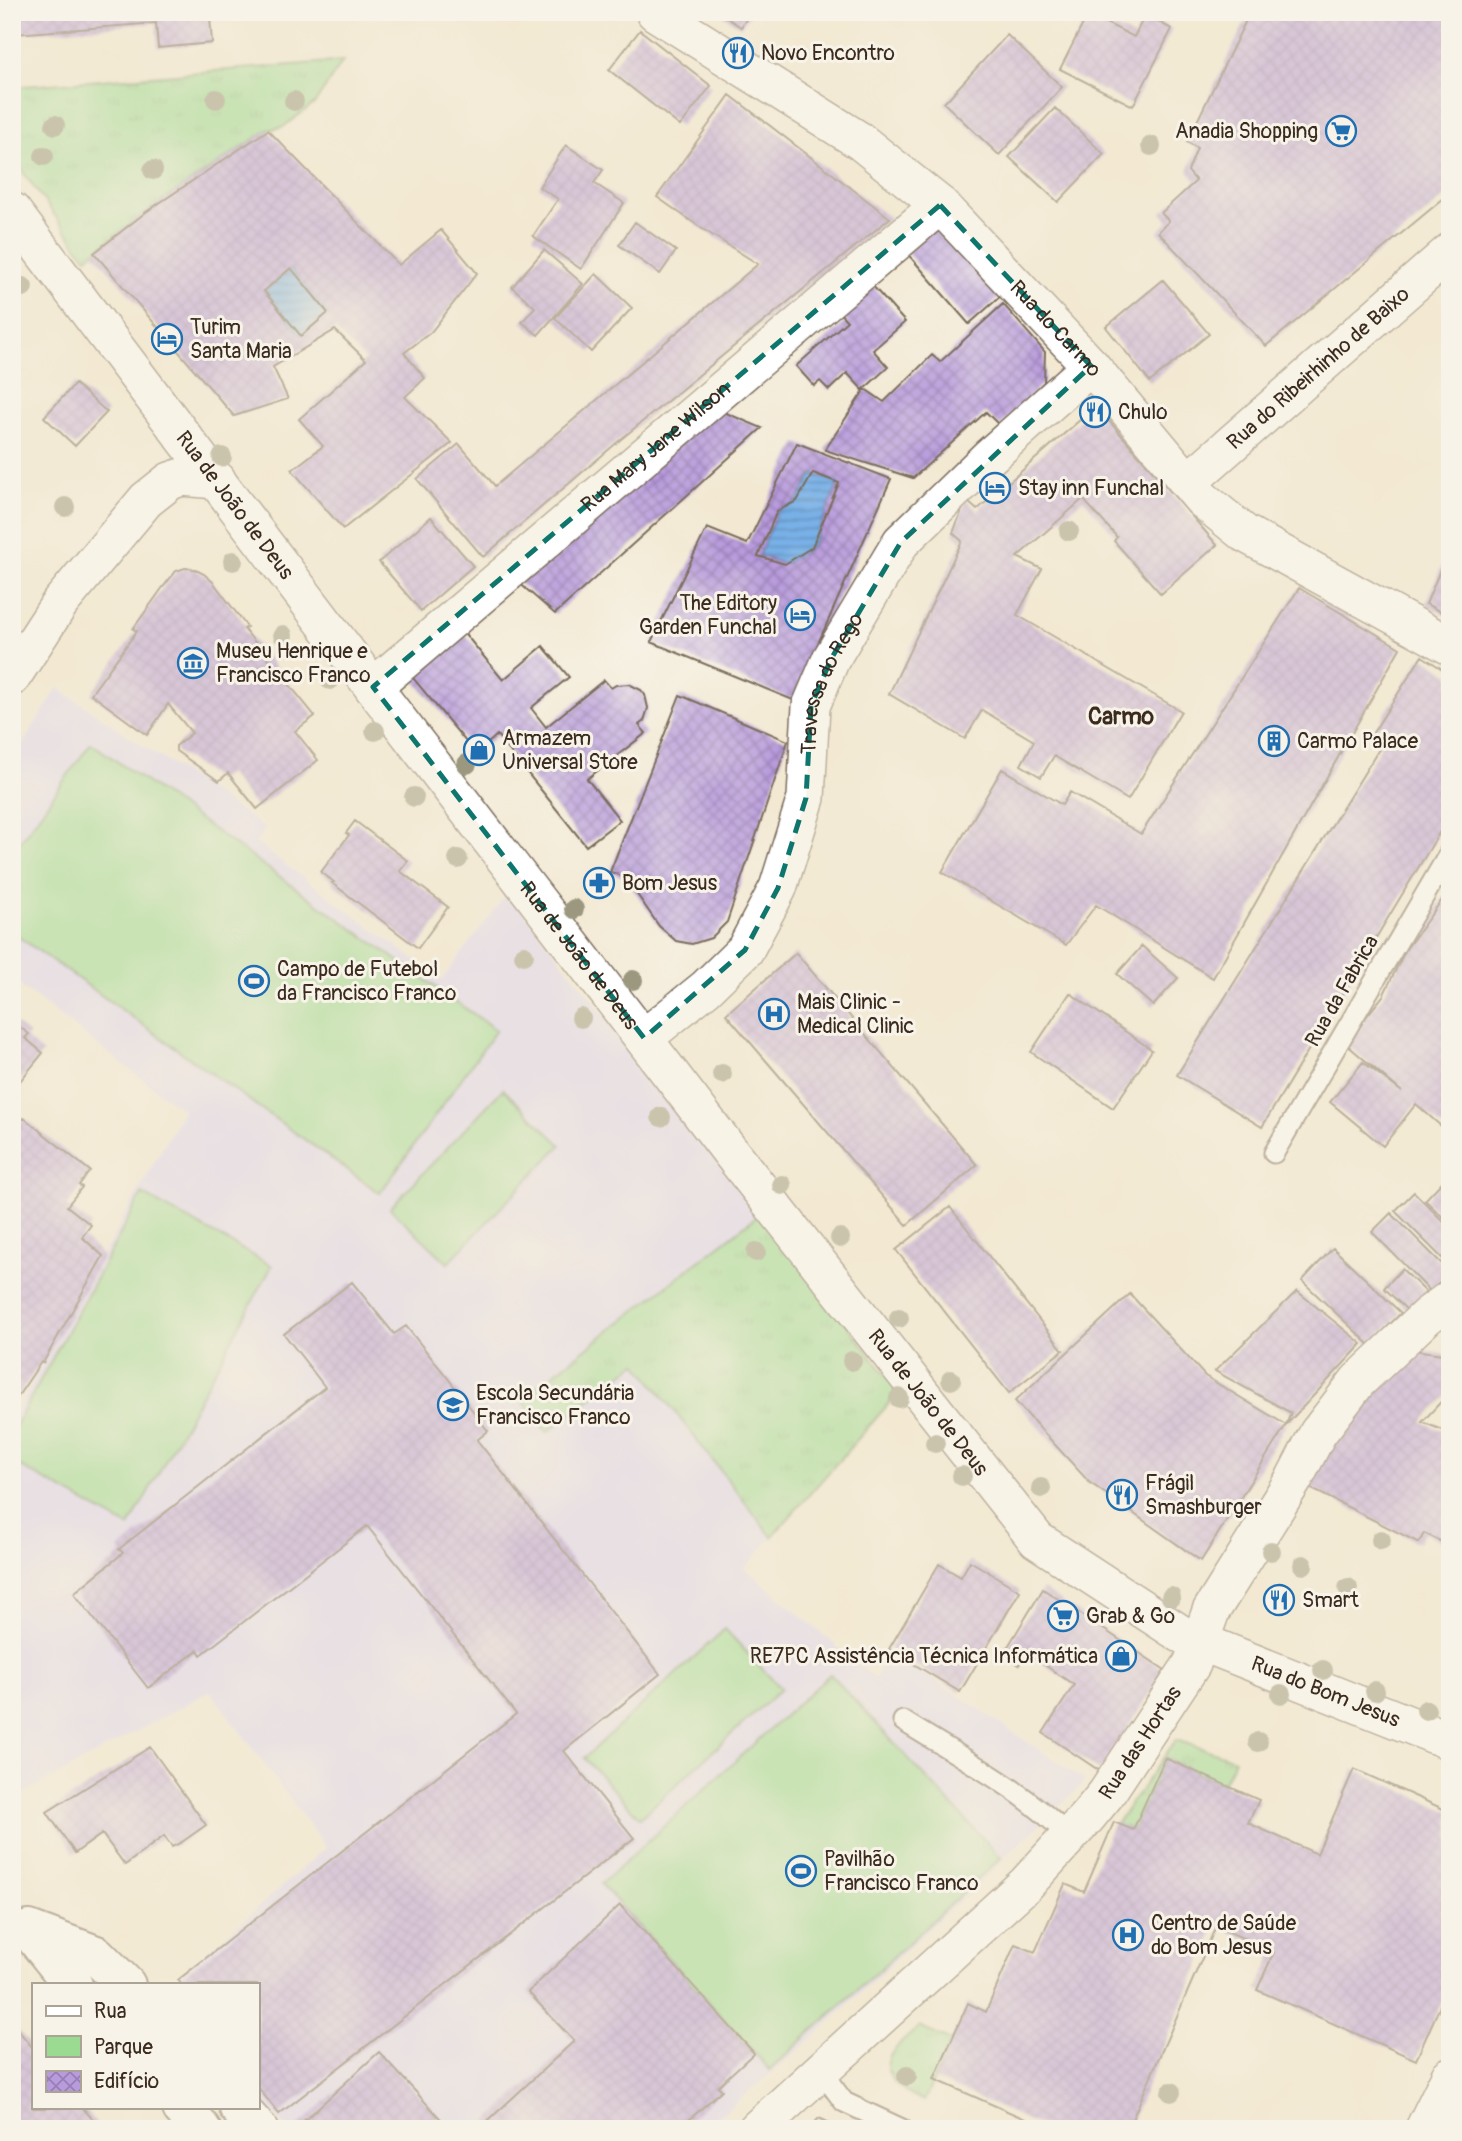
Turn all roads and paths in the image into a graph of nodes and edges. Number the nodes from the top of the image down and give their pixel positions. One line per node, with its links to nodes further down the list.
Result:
1 (655, 12): 2 (street, Rua do Carmo)
2 (940, 205): 5 (street, Rua do Carmo); 10 (street, Rua Mary Jane Wilson)
3 (12, 211): 6 (street, Rua de João de Deus)
4 (1450, 252): 7 (street, Rua do Ribeirhinho de Baixo)
5 (1091, 366): 7 (street, Rua do Carmo); 12 (street, Travessa do Rego)
6 (217, 480): 9 (street); 10 (street, Rua de João de Deus)
7 (1188, 482): 8 (street, Rua do Carmo)
8 (1450, 646)
9 (12, 677)
10 (373, 687): 12 (street, Rua de João de Deus)
11 (1450, 852): 13 (lane, Rua da Fabrica)
12 (644, 1038): 15 (street, Rua de João de Deus)
13 (1274, 1153)
14 (1442, 1315): 15 (street, Rua das Hortas)
15 (1201, 1642): 17 (street, Rua do Bom Jesus); 18 (street, Rua das Hortas)
16 (903, 1721): 18 (lane)
17 (1450, 1741)
18 (1070, 1838): 22 (street, Rua das Hortas)
19 (21, 1921): 20 (main road); 21 (main road)
20 (71, 1983)
21 (124, 1983)
22 (820, 2070): 28 (street, Rua das Hortas); 29 (lane)
23 (1450, 2076): 30 (street)
24 (185, 2110): 26 (main road)
25 (241, 2110): 27 (main road)
26 (201, 2129)
27 (258, 2129)
28 (757, 2129)
29 (902, 2129)
30 (1424, 2129)

